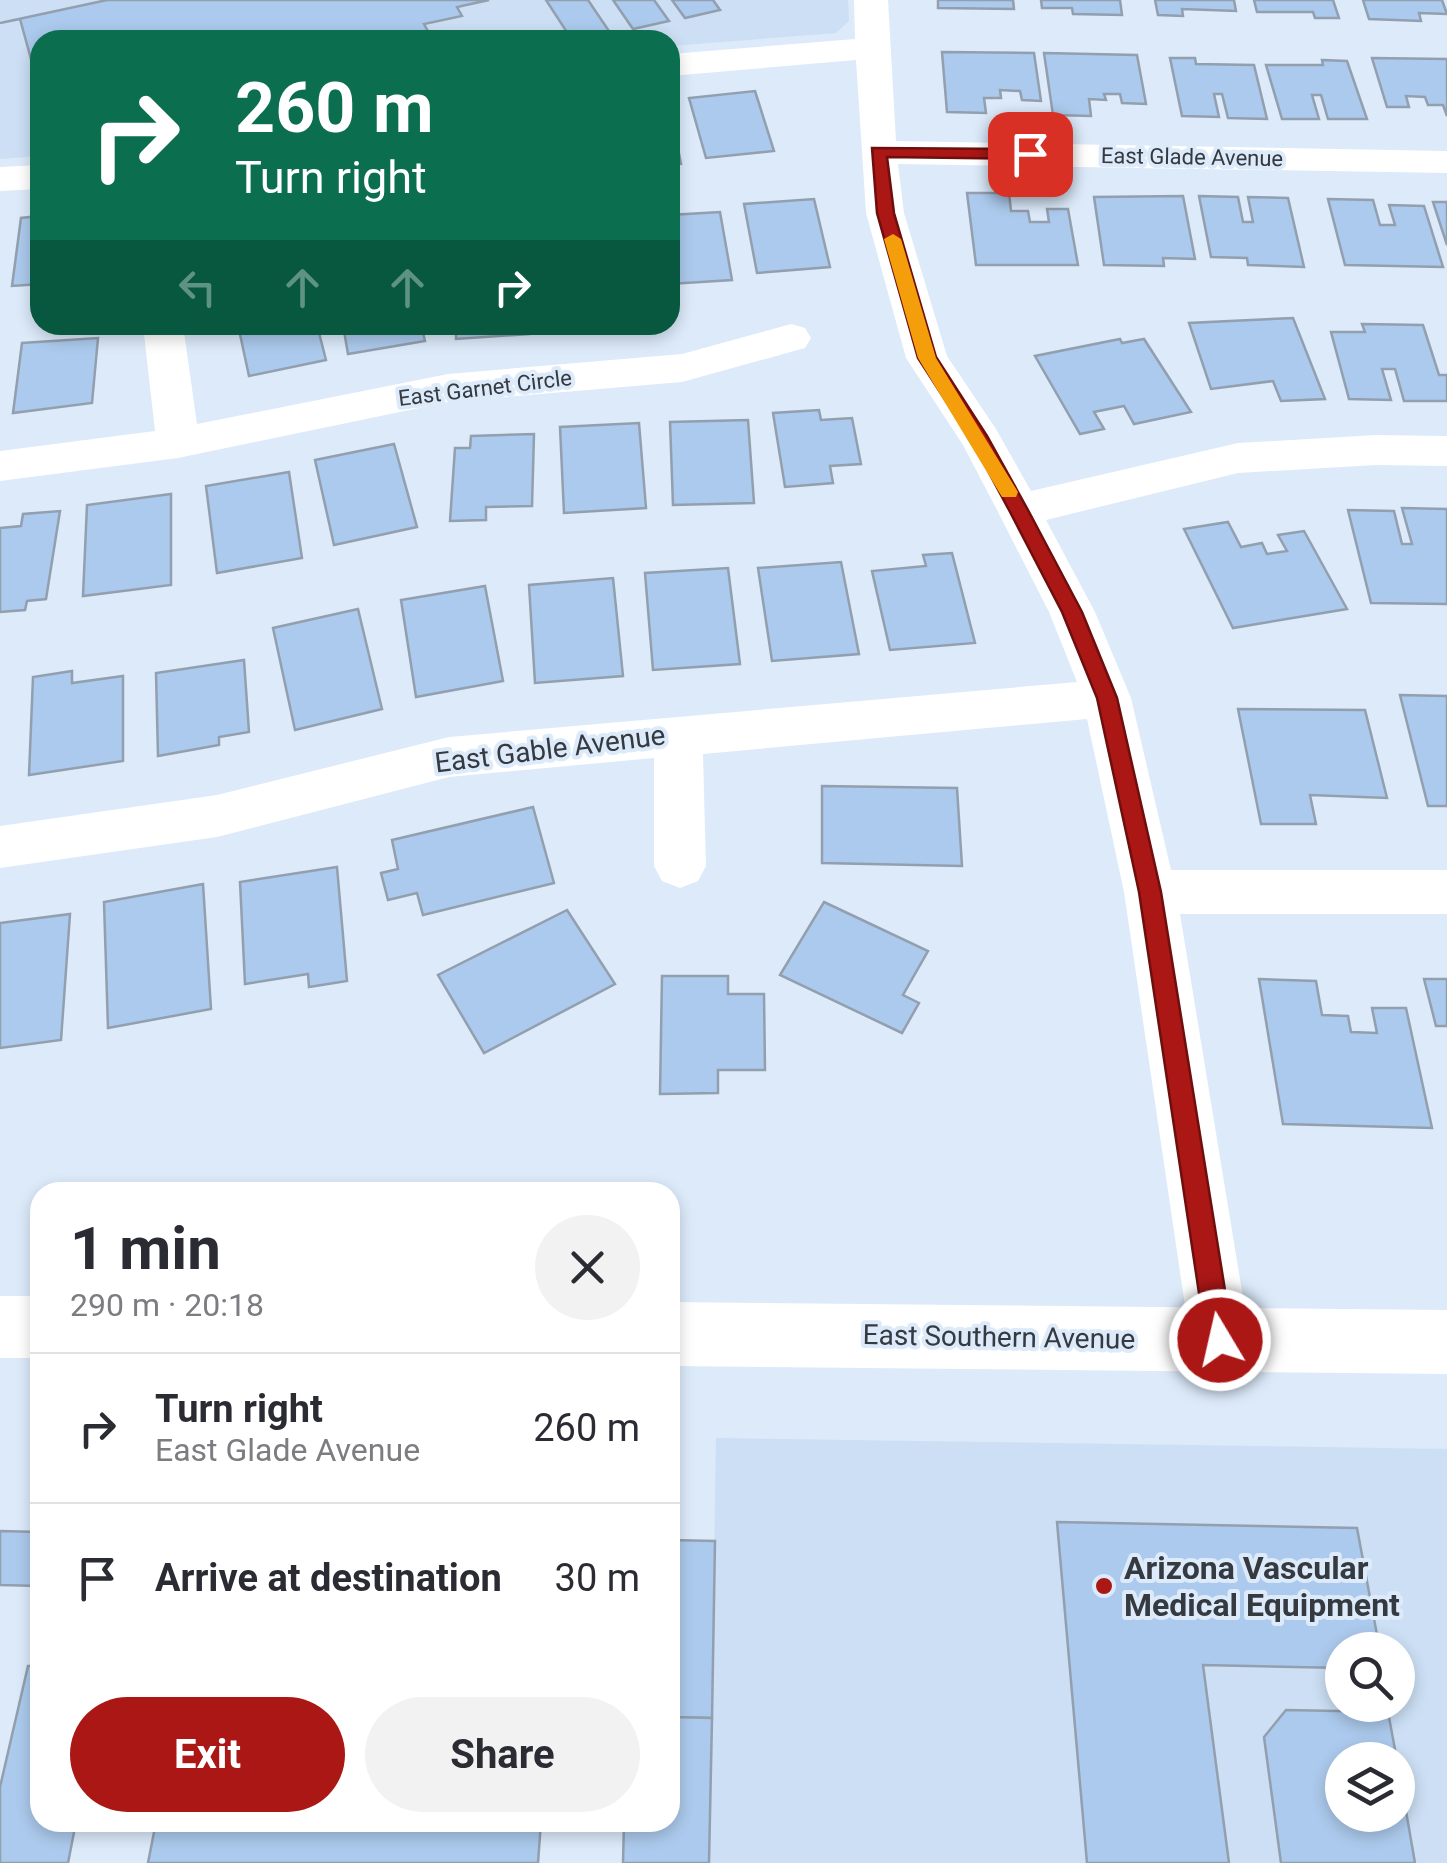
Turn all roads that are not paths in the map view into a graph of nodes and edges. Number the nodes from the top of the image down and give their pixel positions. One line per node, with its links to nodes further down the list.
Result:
1 (871, 0): 2 (street)
2 (872, 48): 3 (street); 4 (street)
3 (680, 65)
4 (878, 152): 5 (street, East Glade Avenue); 13 (street)
5 (1447, 162)
6 (30, 178): 7 (street)
7 (0, 179)
8 (163, 335): 10 (street)
9 (790, 338): 10 (street, East Garnet Circle)
10 (178, 443): 12 (street, East Garnet Circle)
11 (1447, 451): 13 (street)
12 (0, 466)
13 (1019, 510): 14 (street)
14 (1107, 698): 15 (street, East Gable Avenue); 18 (street)
15 (678, 734): 16 (street, East Gable Avenue); 17 (street)
16 (0, 847)
17 (680, 866)
18 (1150, 892): 19 (street); 23 (street)
19 (1447, 892)
20 (0, 1327): 21 (main road)
21 (30, 1328)
22 (680, 1334): 23 (main road, East Southern Avenue)
23 (1220, 1340): 24 (main road, East Southern Avenue)
24 (1447, 1342)

